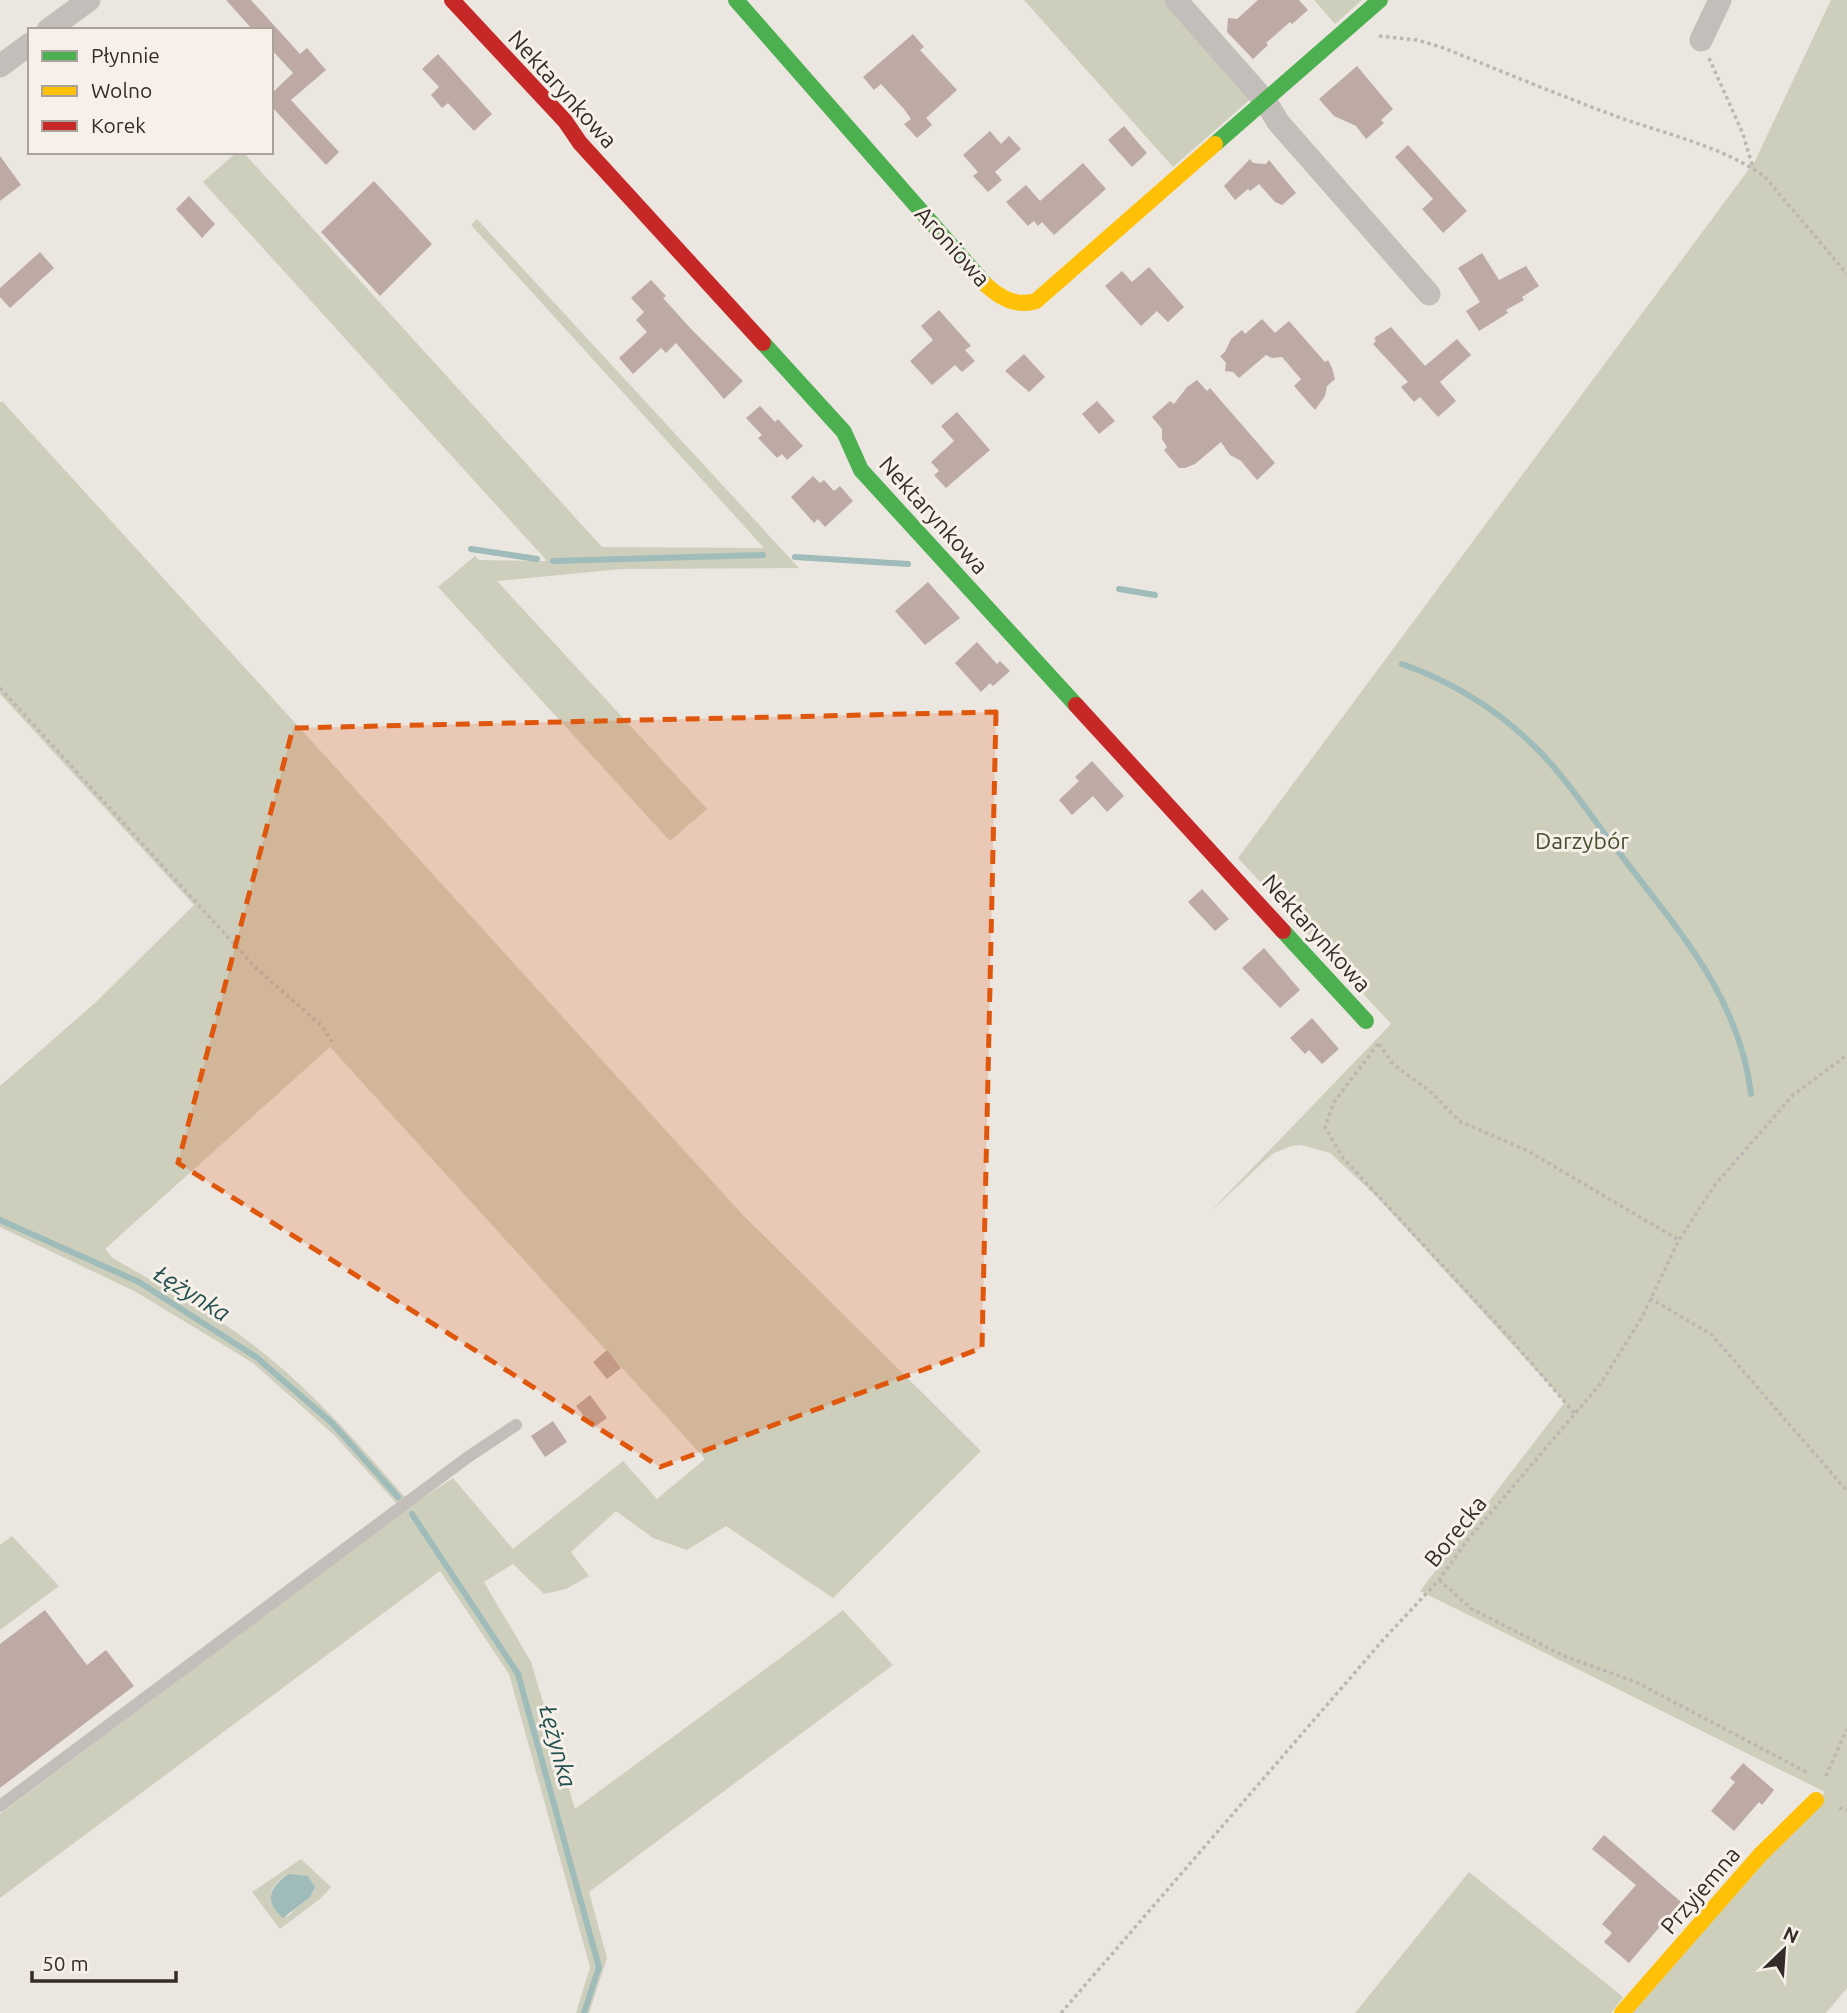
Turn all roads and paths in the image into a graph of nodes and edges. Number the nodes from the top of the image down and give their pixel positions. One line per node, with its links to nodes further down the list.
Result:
1 (89, 0): 8 (street)
2 (452, 0): 17 (street, Nektarynkowa)
3 (736, 0): 12 (street, Aroniowa)
4 (1176, 0): 12 (street)
5 (1380, 0): 7 (street, Aroniowa)
6 (1720, 0): 9 (street)
7 (1352, 25): 12 (street, Aroniowa); 13 (path)
8 (51, 28)
9 (1701, 40): 13 (path)
10 (28, 45): 11 (street)
11 (0, 66)
12 (1266, 102): 15 (street)
13 (1753, 169): 14 (path)
14 (1847, 274)
15 (1429, 294)
16 (0, 688): 18 (path)
17 (1366, 1021): 19 (path)
18 (332, 1042)
19 (1378, 1044): 21 (path); 23 (path)
20 (1847, 1055): 21 (path, Borecka)
21 (1679, 1240): 22 (path, Borecka)
22 (1650, 1298): 23 (path, Borecka); 25 (path)
23 (1575, 1414): 26 (path, Borecka)
24 (516, 1425): 30 (lane)
25 (1847, 1491)
26 (1439, 1580): 28 (path); 32 (path, Borecka)
27 (1847, 1729): 29 (path)
28 (1812, 1775)
29 (1816, 1800): 31 (path); 33 (street, Przyjemna)
30 (0, 1806)
31 (1847, 1810)
32 (1061, 2013)
33 (1622, 2013)

